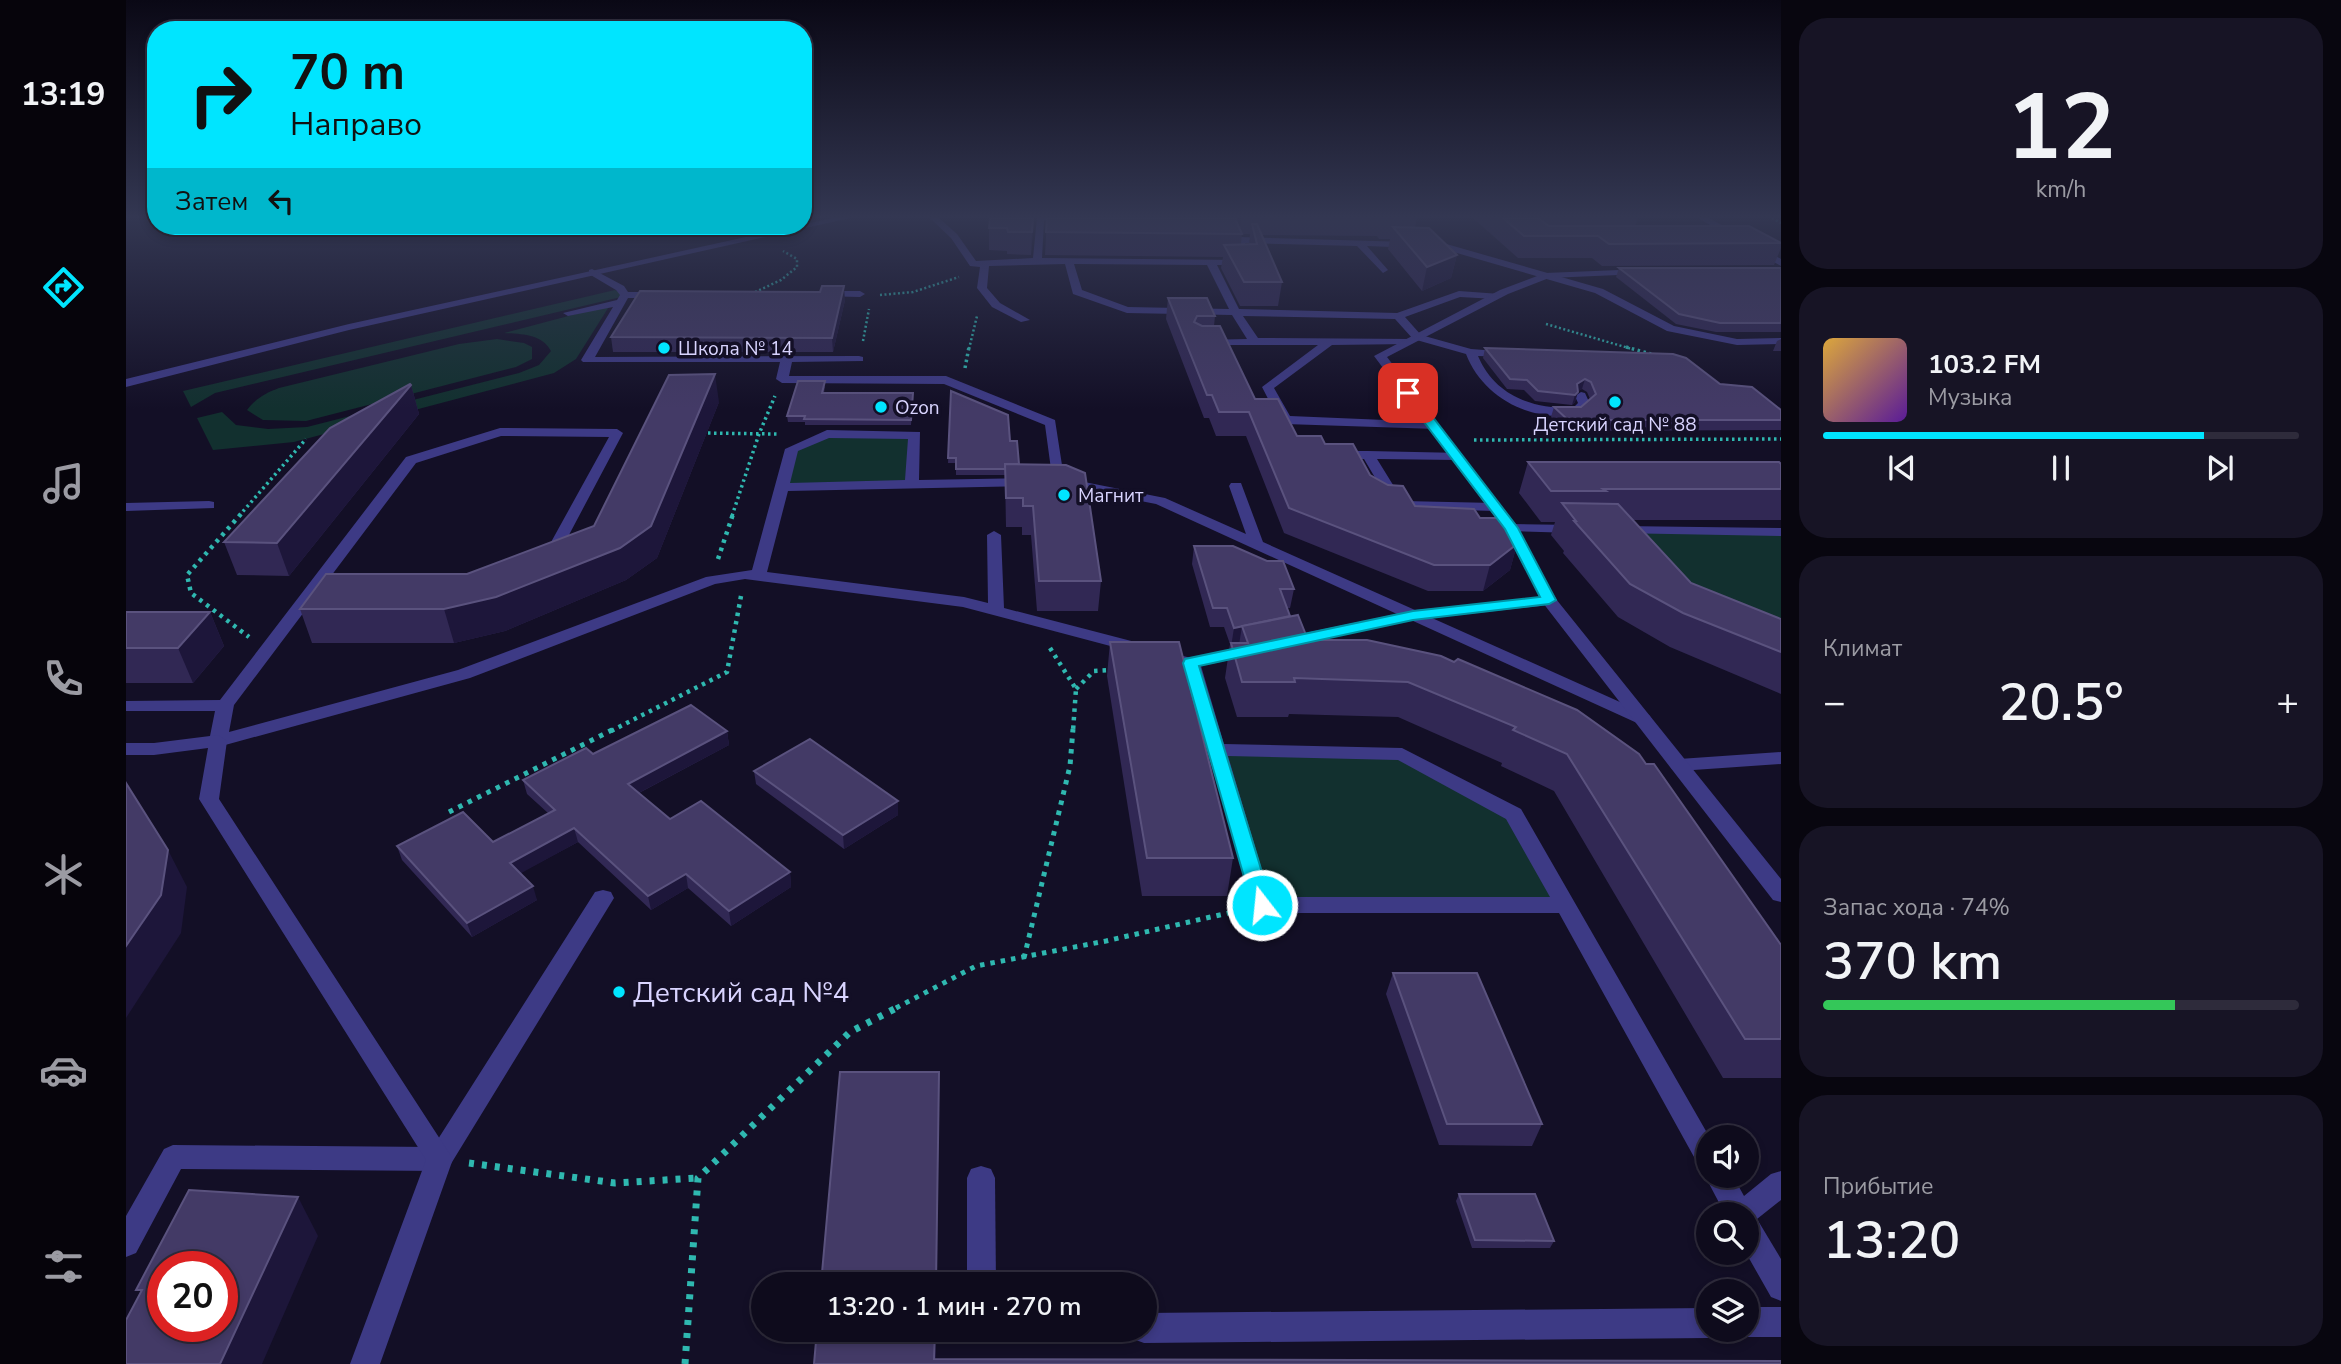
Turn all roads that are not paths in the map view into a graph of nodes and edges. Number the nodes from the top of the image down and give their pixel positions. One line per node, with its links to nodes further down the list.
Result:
1 (550, 282): 26 (street)
2 (609, 282): 12 (street)
3 (983, 282): 16 (street)
4 (1074, 282): 14 (street)
5 (1220, 282): 14 (street)
6 (1533, 282): 11 (street)
7 (1567, 282): 18 (street)
8 (805, 294): 9 (street)
9 (866, 294)
10 (667, 295): 12 (street)
11 (1496, 296): 15 (street); 17 (street)
12 (623, 298): 13 (street); 24 (street)
13 (568, 313)
14 (1236, 313): 15 (street); 20 (street)
15 (1398, 316): 17 (street)
16 (1025, 320)
17 (1413, 339): 21 (street); 22 (street); 28 (street)
18 (1781, 341)
19 (1199, 342): 20 (street)
20 (1255, 342): 21 (street)
21 (1329, 342): 28 (street)
22 (1471, 352): 23 (street); 27 (street)
23 (1523, 354)
24 (787, 359): 25 (street); 32 (street)
25 (859, 359)
26 (126, 383)
27 (1581, 396)
28 (1433, 426): 31 (street)
29 (1329, 455): 30 (street)
30 (1368, 455): 31 (street); 38 (street)
31 (1457, 456): 38 (street)
32 (1058, 481): 33 (street); 43 (street)
33 (912, 482): 35 (street); 35 (street)
34 (1236, 486): 43 (street)
35 (784, 487): 46 (street)
36 (209, 505): 37 (street)
37 (126, 507)
38 (1495, 507): 39 (street)
39 (1511, 528): 40 (street); 49 (street)
40 (1634, 530): 41 (street); 44 (street)
41 (1781, 531)
42 (994, 535): 50 (street)
43 (1257, 545): 51 (street)
44 (1652, 548)
45 (532, 559): 48 (street)
46 (752, 575): 50 (street); 56 (street)
47 (339, 588): 48 (street)
48 (313, 590): 53 (street)
49 (1549, 600): 51 (street); 55 (street)
50 (996, 610): 52 (street)
51 (1413, 615): 52 (street); 55 (street)
52 (1191, 663): 58 (street)
53 (225, 705): 54 (street); 56 (street)
54 (126, 706)
55 (1643, 719): 60 (street)
56 (218, 741): 57 (street); 65 (street)
57 (126, 750)
58 (1216, 750): 63 (street); 63 (street)
59 (1781, 758): 60 (street)
60 (1679, 765): 61 (street)
61 (1781, 894)
62 (603, 898): 65 (street)
63 (1566, 905): 64 (street)
64 (1696, 1137)
65 (440, 1159): 69 (street); 77 (street)
66 (981, 1178): 71 (street)
67 (1781, 1183): 68 (street)
68 (1756, 1202)
69 (126, 1244)
70 (1759, 1249): 72 (street)
71 (982, 1272)
72 (1781, 1287)
73 (1759, 1322): 74 (street)
74 (1781, 1322)
75 (1696, 1323): 76 (street)
76 (1157, 1328)
77 (365, 1364)

